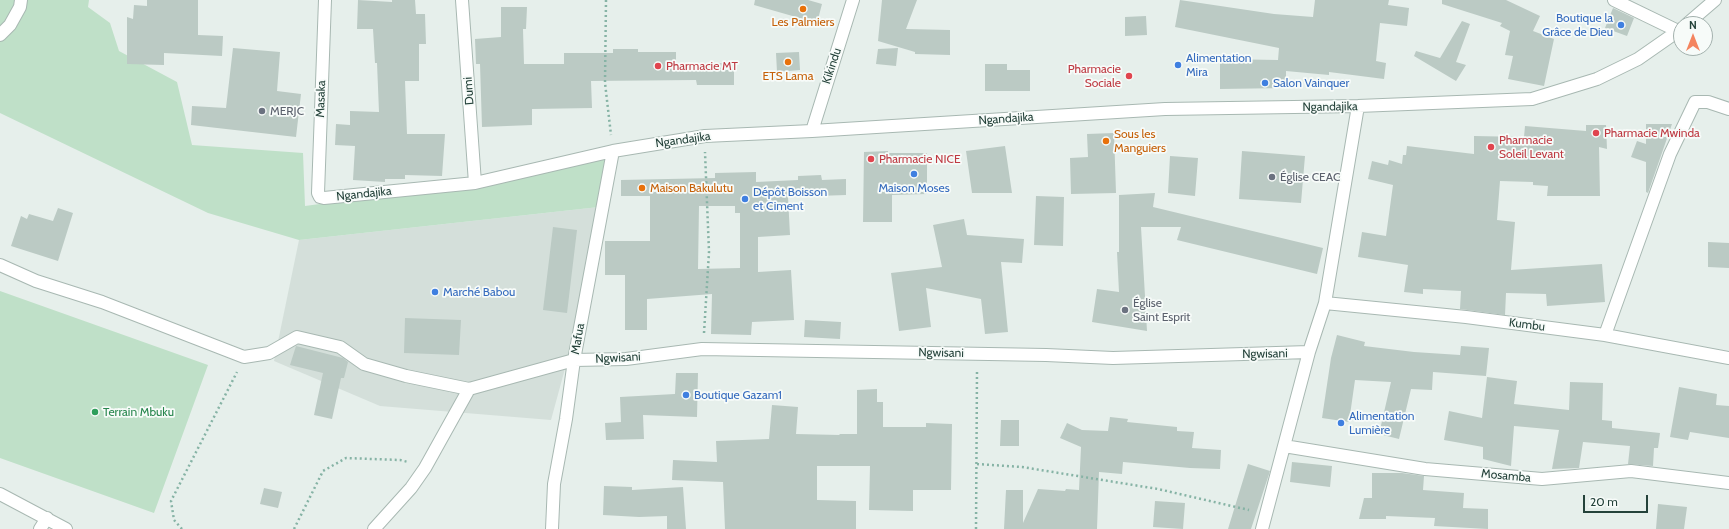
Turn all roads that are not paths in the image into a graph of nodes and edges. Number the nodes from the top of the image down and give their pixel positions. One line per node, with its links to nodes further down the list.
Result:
1 (21, 0): 9 (street)
2 (325, 0): 16 (street, Masaka)
3 (462, 0): 15 (street, Dumi)
4 (853, 0): 13 (street, Kikindu)
5 (1614, 0): 8 (street)
6 (1715, 0): 7 (street, Ngandajika)
7 (1696, 16)
8 (1673, 24)
9 (0, 34)
10 (1673, 34): 11 (street, Ngandajika)
11 (1358, 106): 13 (street, Ngandajika); 18 (street)
12 (1729, 109): 19 (street)
13 (812, 131): 14 (street, Ngandajika)
14 (613, 151): 15 (street, Ngandajika); 22 (street, Mafua)
15 (475, 182): 16 (street, Ngandajika)
16 (320, 197)
17 (0, 266): 23 (street)
18 (1325, 302): 19 (street, Kumbu); 20 (street)
19 (1605, 335): 21 (street, Kumbu)
20 (1309, 352): 22 (street, Ngwisani); 24 (street)
21 (1729, 358)
22 (574, 360): 23 (street, Ngwisani); 31 (street, Mafua)
23 (469, 389): 30 (street)
24 (1284, 446): 25 (street, Mosamba); 32 (street)
25 (1729, 482)
26 (0, 494): 27 (street)
27 (48, 518): 28 (street); 29 (street)
28 (40, 529)
29 (66, 529)
30 (374, 529)
31 (552, 529)
32 (1262, 529)

